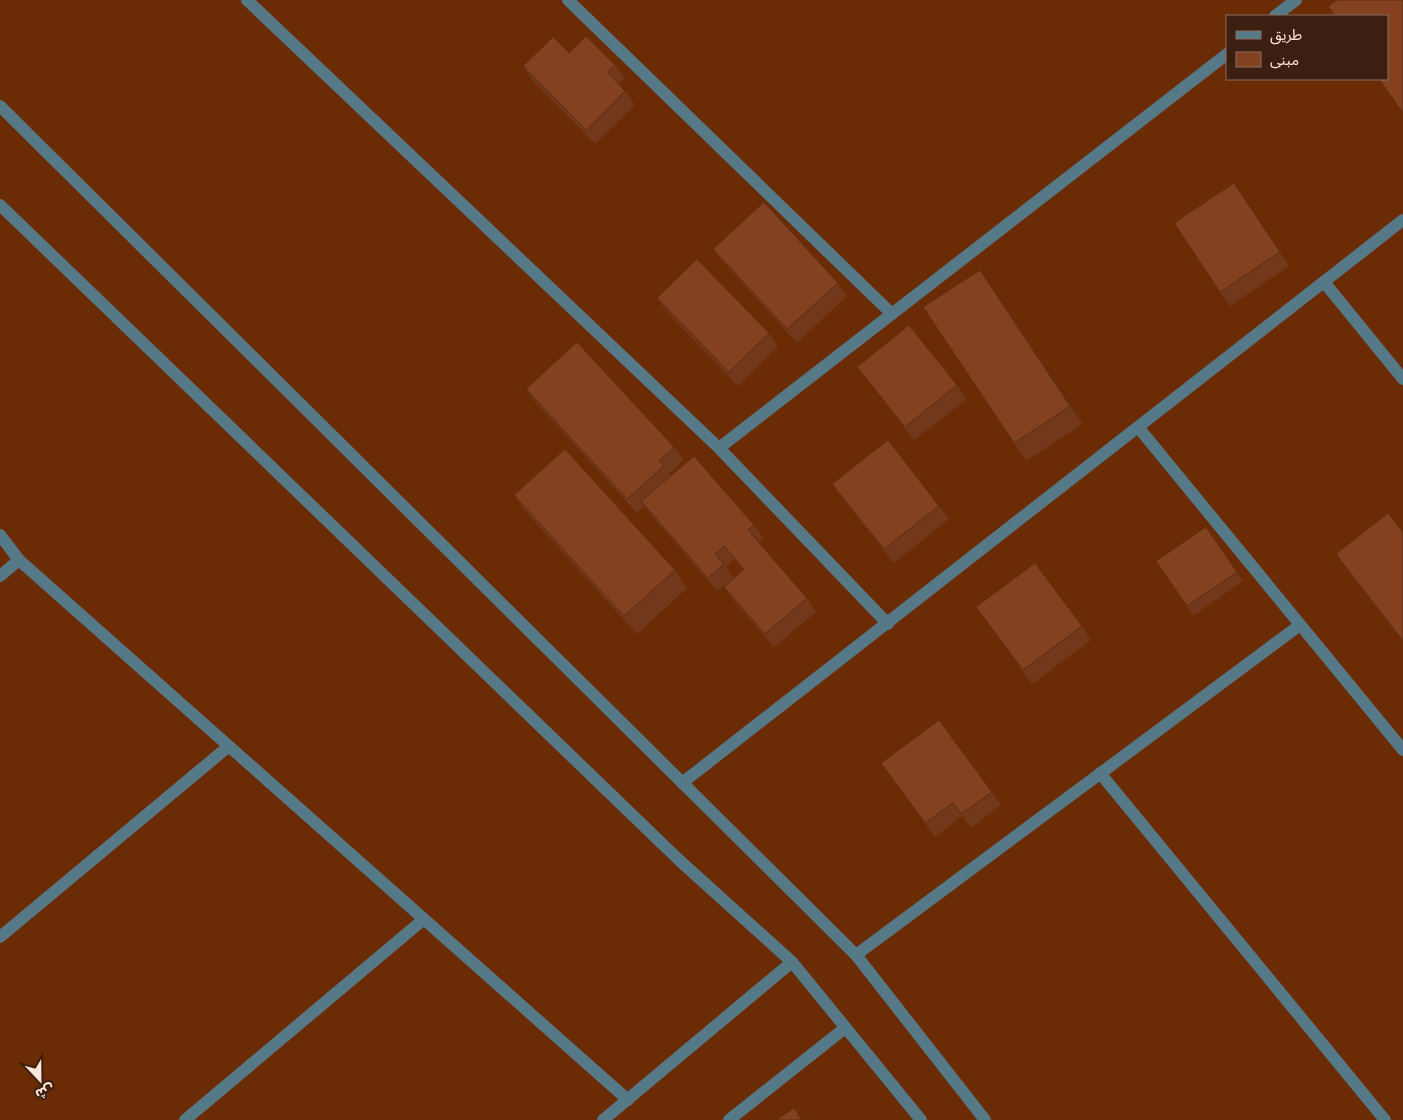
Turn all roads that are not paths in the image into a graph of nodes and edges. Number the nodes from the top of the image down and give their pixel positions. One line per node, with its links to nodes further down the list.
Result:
1 (247, 0): 13 (street)
2 (1296, 0): 4 (street)
3 (575, 2): 10 (street)
4 (1276, 15)
5 (1226, 55): 10 (street)
6 (0, 106): 22 (street)
7 (0, 205): 26 (street)
8 (1403, 220): 9 (street)
9 (1324, 282): 11 (street); 12 (street)
10 (892, 314): 13 (street)
11 (1403, 378)
12 (1138, 427): 17 (street); 18 (street)
13 (719, 448): 17 (street)
14 (0, 535): 15 (street)
15 (19, 560): 16 (street); 19 (street)
16 (0, 576)
17 (888, 624): 22 (street)
18 (1300, 625): 20 (street); 21 (street)
19 (229, 746): 23 (street); 24 (street)
20 (1403, 750)
21 (1100, 772): 25 (street); 34 (street)
22 (682, 783): 25 (street)
23 (424, 919): 28 (street); 29 (street)
24 (0, 937)
25 (856, 955): 33 (street)
26 (792, 962): 27 (street); 28 (street)
27 (845, 1028): 31 (street); 32 (street)
28 (628, 1100): 30 (street)
29 (186, 1120)
30 (603, 1120)
31 (729, 1120)
32 (921, 1120)
33 (985, 1120)
34 (1385, 1120)

